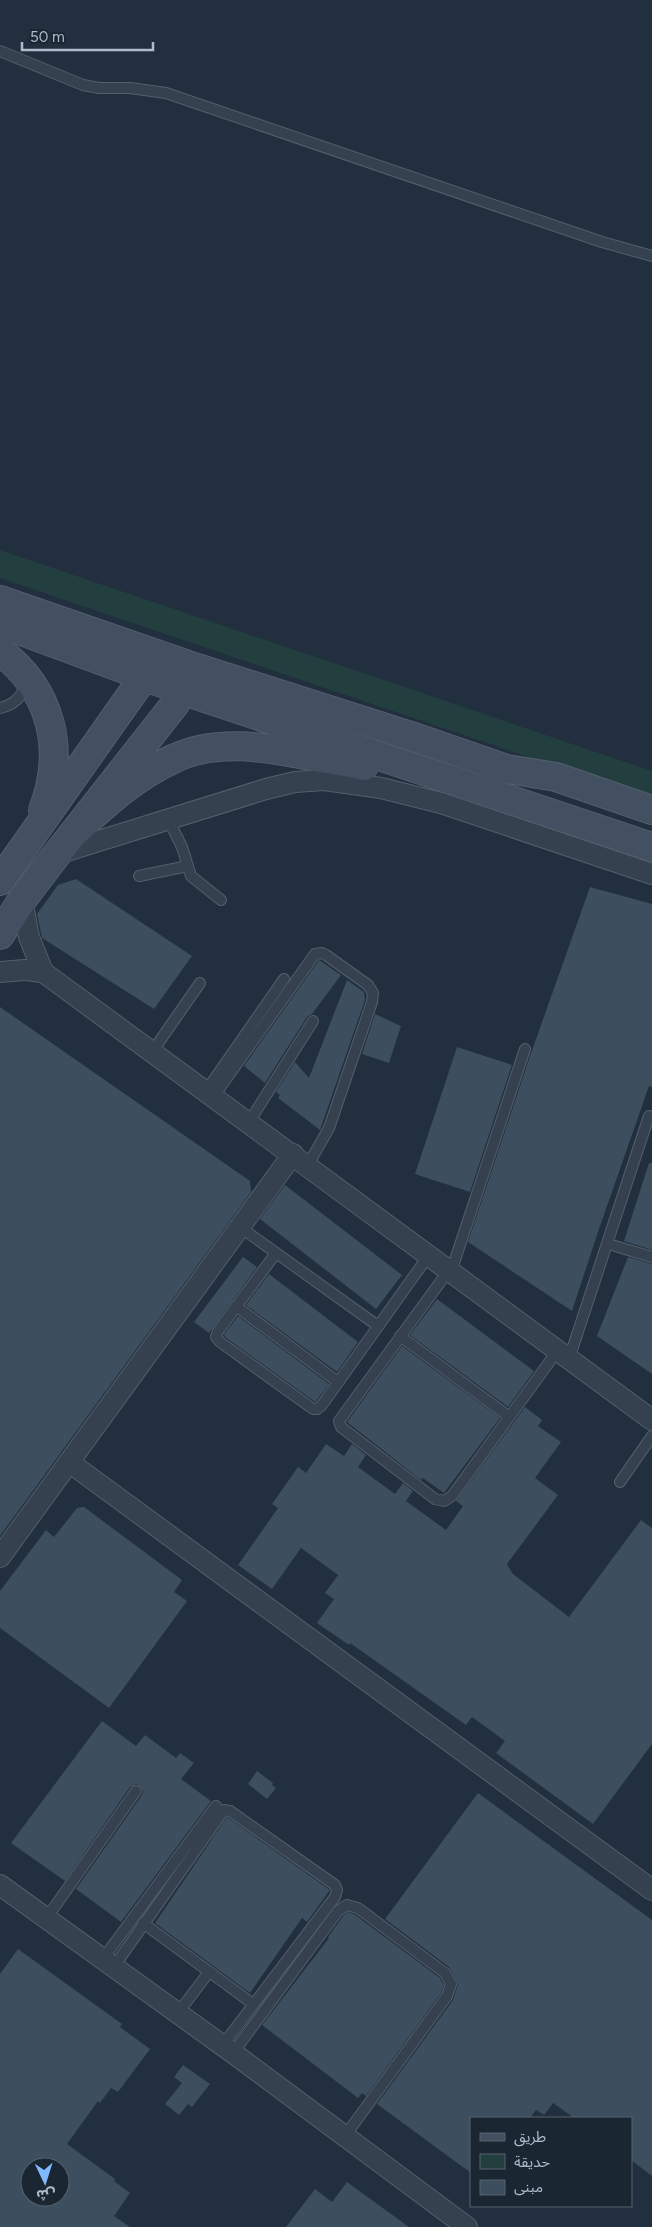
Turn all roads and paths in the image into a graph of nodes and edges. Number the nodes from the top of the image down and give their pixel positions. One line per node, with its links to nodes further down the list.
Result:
1 (0, 51): 2 (lane)
2 (652, 256)
3 (0, 581): 11 (street)
4 (0, 600): 7 (street)
5 (0, 622): 9 (street)
6 (0, 651): 8 (street)
7 (179, 670): 9 (street); 11 (street); 12 (street); 15 (street)
8 (26, 676): 10 (lane); 16 (street)
9 (146, 678): 16 (street)
10 (0, 708)
11 (556, 778): 13 (street)
12 (545, 810): 15 (street); 17 (street)
13 (652, 810)
14 (168, 819): 18 (street); 19 (lane); 20 (street)
15 (76, 831): 18 (street)
16 (35, 834): 22 (street)
17 (652, 847)
18 (57, 854): 23 (street)
19 (188, 866): 21 (lane); 24 (lane)
20 (652, 874)
21 (139, 876)
22 (0, 881)
23 (22, 900): 25 (street); 27 (street)
24 (221, 900)
25 (0, 935)
26 (0, 972): 27 (street)
27 (43, 972): 32 (street)
28 (284, 979): 33 (lane)
29 (200, 983): 32 (lane)
30 (313, 1020): 35 (lane)
31 (525, 1049): 42 (lane)
32 (152, 1052): 33 (street)
33 (210, 1094): 35 (street); 36 (lane)
34 (649, 1116): 46 (lane)
35 (249, 1122): 36 (street)
36 (300, 1160): 37 (street); 40 (street)
37 (240, 1227): 39 (lane); 51 (street)
38 (615, 1246): 41 (lane)
39 (276, 1253): 43 (lane); 44 (lane)
40 (429, 1255): 42 (street); 44 (lane)
41 (652, 1257)
42 (450, 1271): 45 (lane); 46 (street)
43 (236, 1306): 47 (lane); 47 (lane)
44 (378, 1326): 47 (lane)
45 (400, 1336): 48 (lane); 48 (lane)
46 (564, 1354): 48 (lane); 49 (street)
47 (338, 1382)
48 (508, 1416)
49 (652, 1420)
50 (652, 1436): 52 (lane)
51 (69, 1462): 53 (street); 57 (street)
52 (620, 1482)
53 (0, 1557)
54 (136, 1791): 58 (lane)
55 (216, 1806): 60 (lane)
56 (0, 1885): 58 (street)
57 (652, 1890)
58 (46, 1919): 60 (street)
59 (143, 1923): 60 (lane); 61 (lane); 62 (lane)
60 (108, 1964): 63 (street)
61 (210, 1972): 62 (lane); 63 (lane)
62 (253, 2004): 64 (lane)
63 (178, 2013): 64 (street)
64 (228, 2049): 65 (street); 65 (lane)
65 (345, 2136): 66 (street)
66 (467, 2227)

